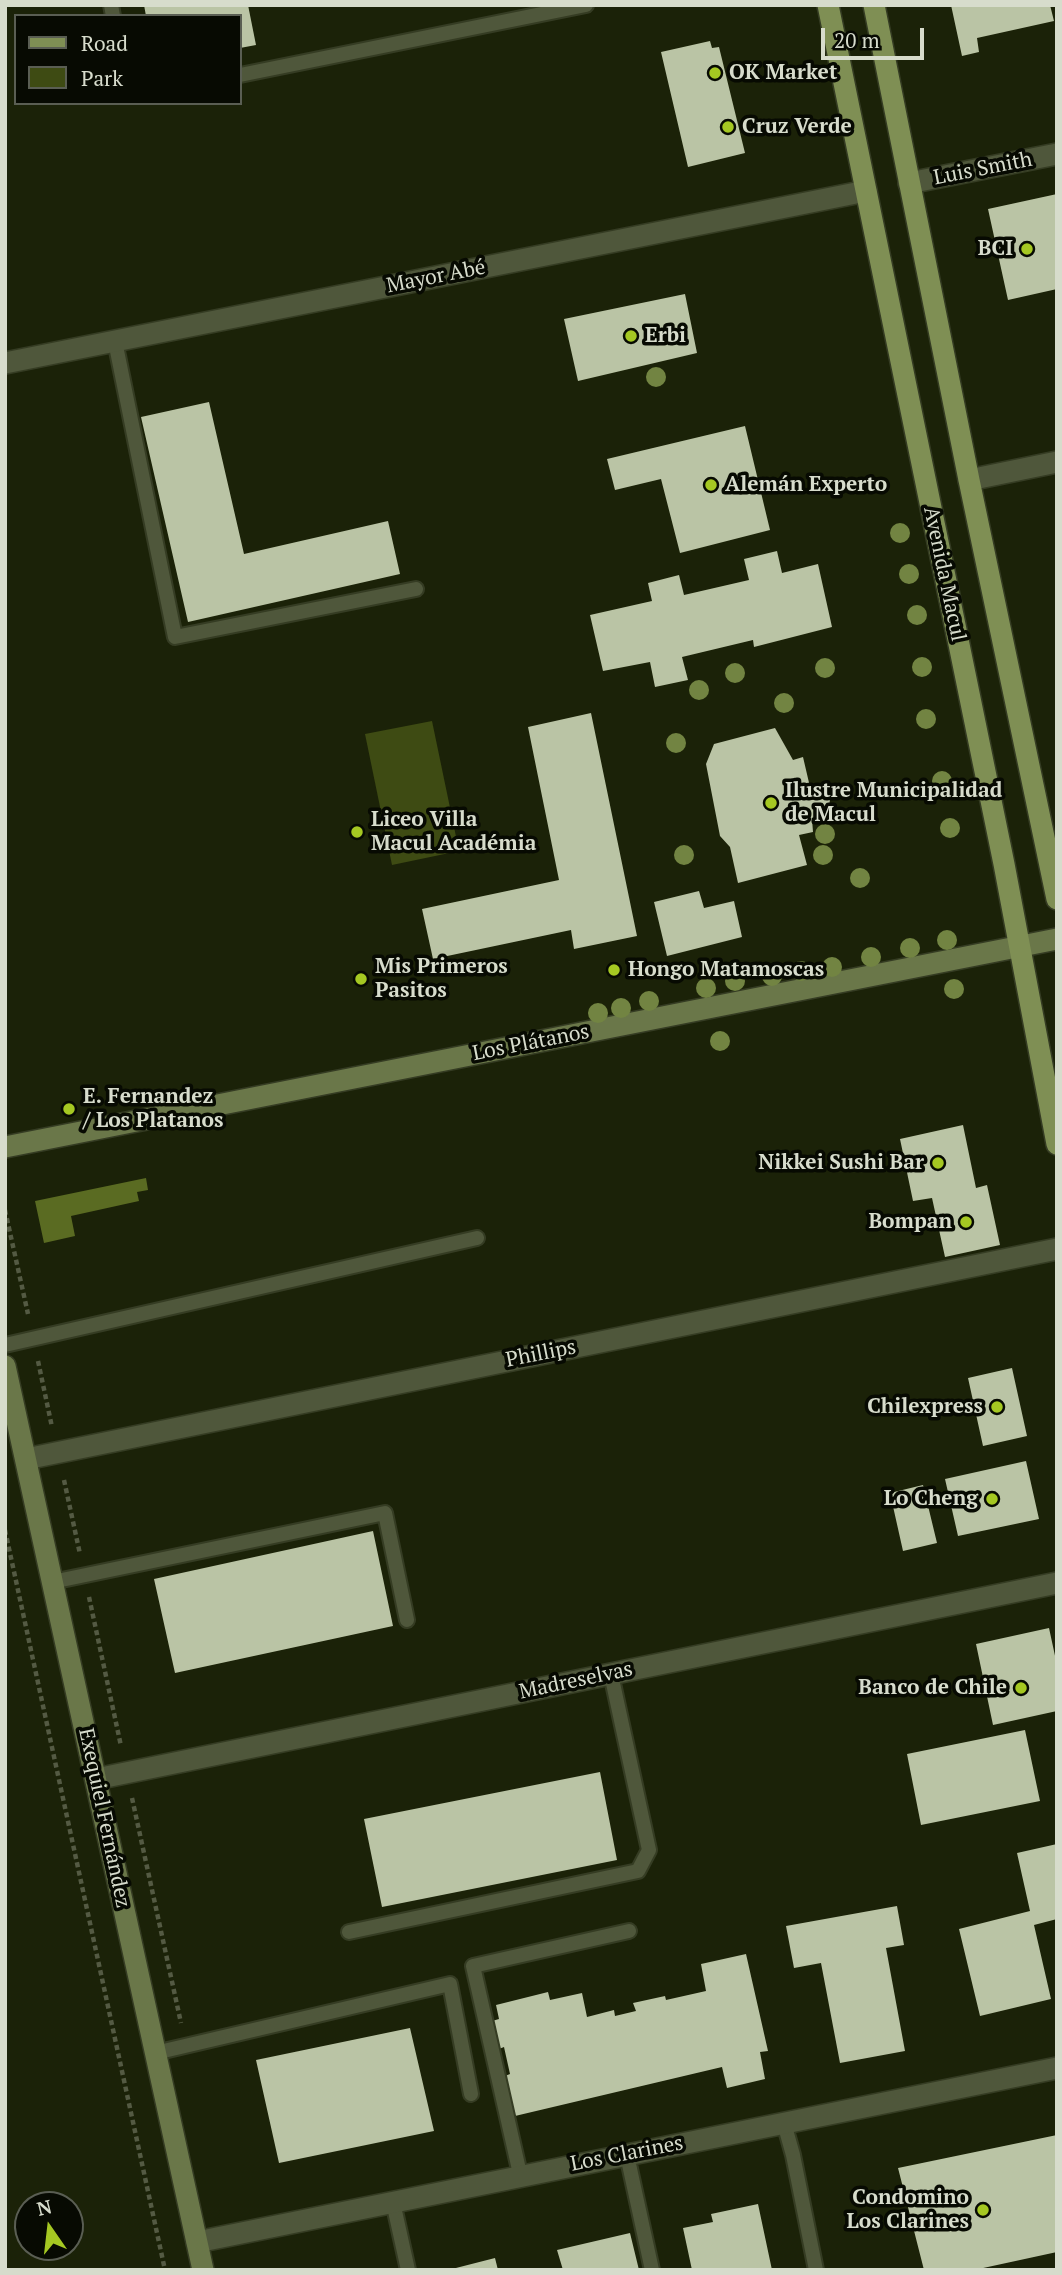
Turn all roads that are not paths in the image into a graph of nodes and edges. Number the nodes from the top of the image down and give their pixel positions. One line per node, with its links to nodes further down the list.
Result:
1 (586, 5): 4 (lane)
2 (828, 5): 7 (main road, Avenida Macul)
3 (874, 5): 6 (main road, Avenida Macul)
4 (242, 75)
5 (1057, 154): 6 (street, Luis Smith)
6 (909, 183): 11 (main road, Avenida Macul)
7 (866, 191): 8 (street, Mayor Abé); 15 (main road, Avenida Macul)
8 (115, 341): 9 (street, Mayor Abé); 12 (lane)
9 (5, 363)
10 (1057, 462): 11 (street)
11 (969, 480): 13 (main road, Avenida Macul)
12 (416, 589)
13 (1057, 899)
14 (1057, 939): 15 (street, Los Plátanos)
15 (1018, 947): 16 (main road, Avenida Macul); 17 (street, Los Plátanos)
16 (1057, 1144)
17 (5, 1147)
18 (477, 1238): 20 (lane)
19 (1057, 1249): 22 (street, Phillips)
20 (5, 1345)
21 (5, 1366): 22 (street, Exequiel Fernández)
22 (26, 1459): 23 (street, Exequiel Fernández)
23 (52, 1582): 25 (lane); 27 (street, Exequiel Fernández)
24 (1057, 1583): 26 (street, Madreselvas)
25 (407, 1620)
26 (611, 1674): 27 (street, Madreselvas); 29 (lane)
27 (96, 1779): 30 (street, Exequiel Fernández)
28 (629, 1931): 35 (lane)
29 (349, 1932)
30 (155, 2053): 32 (lane); 37 (street, Exequiel Fernández)
31 (1057, 2068): 33 (street, Los Clarines)
32 (471, 2094)
33 (784, 2123): 34 (street, Los Clarines); 41 (lane)
34 (627, 2155): 35 (street, Los Clarines); 40 (lane)
35 (520, 2174): 36 (street, Los Clarines)
36 (393, 2202): 37 (street, Los Clarines); 39 (lane)
37 (197, 2242): 38 (street, Exequiel Fernández)
38 (203, 2270)
39 (408, 2270)
40 (652, 2270)
41 (816, 2270)

